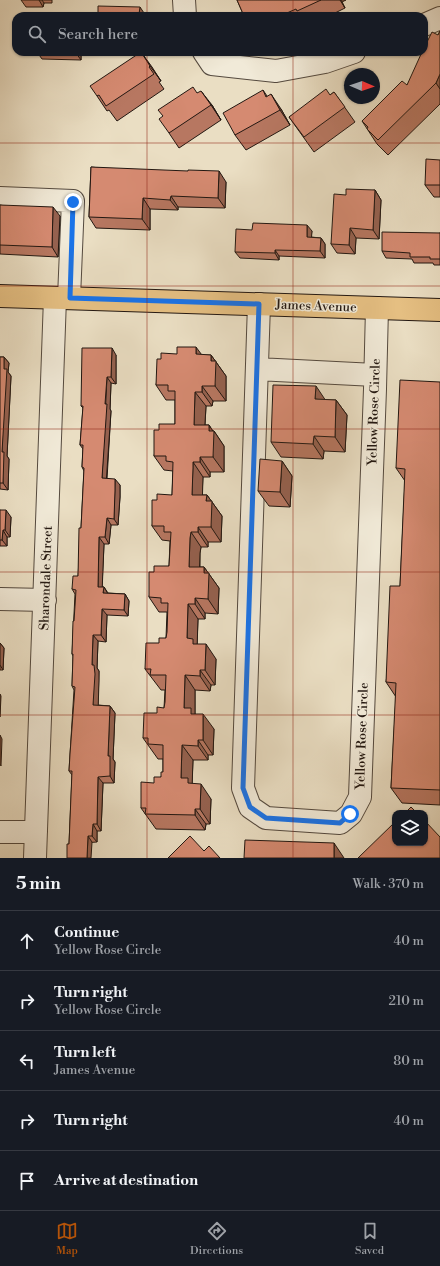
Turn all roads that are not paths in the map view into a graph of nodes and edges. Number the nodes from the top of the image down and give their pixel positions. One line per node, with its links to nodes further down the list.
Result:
1 (184, 0): 2 (street)
2 (185, 12)
3 (440, 18): 4 (street)
4 (428, 23)
5 (207, 56): 6 (street)
6 (342, 56)
7 (0, 198): 9 (street, Sharondale Street)
8 (0, 296): 9 (main road, James Avenue)
9 (62, 298): 10 (main road, James Avenue); 16 (street, Sharondale Street)
10 (259, 304): 11 (main road, James Avenue); 13 (street, Yellow Rose Circle)
11 (377, 308): 12 (main road, James Avenue); 14 (street, Yellow Rose Circle)
12 (440, 310)
13 (257, 369): 14 (street); 14 (street, Yellow Rose Circle)
14 (376, 375)
15 (0, 599): 16 (street)
16 (45, 600): 18 (street, Sharondale Street)
17 (0, 832): 18 (street)
18 (36, 832): 19 (street, Sharondale Street)
19 (35, 858)

